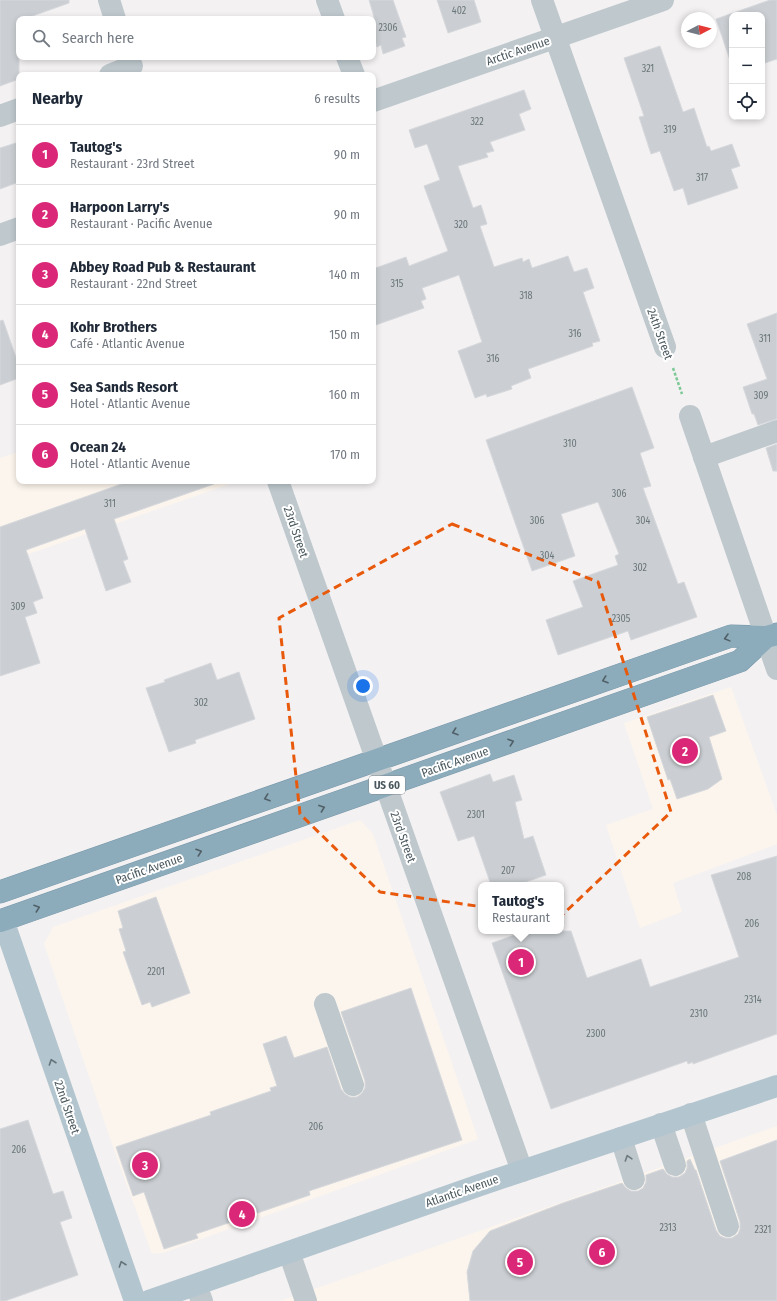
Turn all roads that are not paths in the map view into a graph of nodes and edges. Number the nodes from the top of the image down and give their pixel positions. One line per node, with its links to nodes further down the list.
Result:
1 (109, 0): 5 (street)
2 (327, 0): 6 (street)
3 (542, 0): 7 (street, 24th Street)
4 (663, 0): 7 (street, Arctic Avenue)
5 (114, 16)
6 (333, 16)
7 (555, 37): 12 (street, Arctic Avenue); 17 (street, 24th Street)
8 (348, 60): 11 (street)
9 (132, 66): 10 (street)
10 (117, 72)
11 (353, 72)
12 (376, 100)
13 (16, 110): 14 (street)
14 (0, 116)
15 (16, 229): 16 (street)
16 (0, 235)
17 (665, 347)
18 (690, 416): 20 (street)
19 (777, 431): 20 (street)
20 (704, 457): 22 (street)
21 (279, 484): 24 (street, 23rd Street)
22 (772, 636): 23 (street); 24 (highway, US 60, one-way to 24); 25 (highway, Pacific Avenue / US 60, one-way to 22)
23 (777, 669)
24 (376, 760): 25 (street, 23rd Street); 26 (highway, US 60, one-way to 26)
25 (385, 786): 27 (highway, Pacific Avenue / US 60, one-way to 25); 35 (street, 23rd Street)
26 (0, 892)
27 (1, 918): 40 (main road, 22nd Street, one-way to 27)
28 (325, 1004): 29 (street)
29 (352, 1085)
30 (777, 1086): 31 (main road, Atlantic Avenue)
31 (691, 1114): 32 (main road, Atlantic Avenue); 37 (street)
32 (661, 1124): 33 (main road, Atlantic Avenue); 34 (street)
33 (621, 1138): 35 (main road, Atlantic Avenue); 36 (street, one-way to 33)
34 (675, 1165)
35 (522, 1171): 38 (main road, Atlantic Avenue)
36 (634, 1179)
37 (728, 1226)
38 (289, 1252): 39 (main road, Atlantic Avenue); 42 (street)
39 (199, 1293): 41 (main road, Atlantic Avenue)
40 (135, 1301)
41 (149, 1301)
42 (306, 1301)

